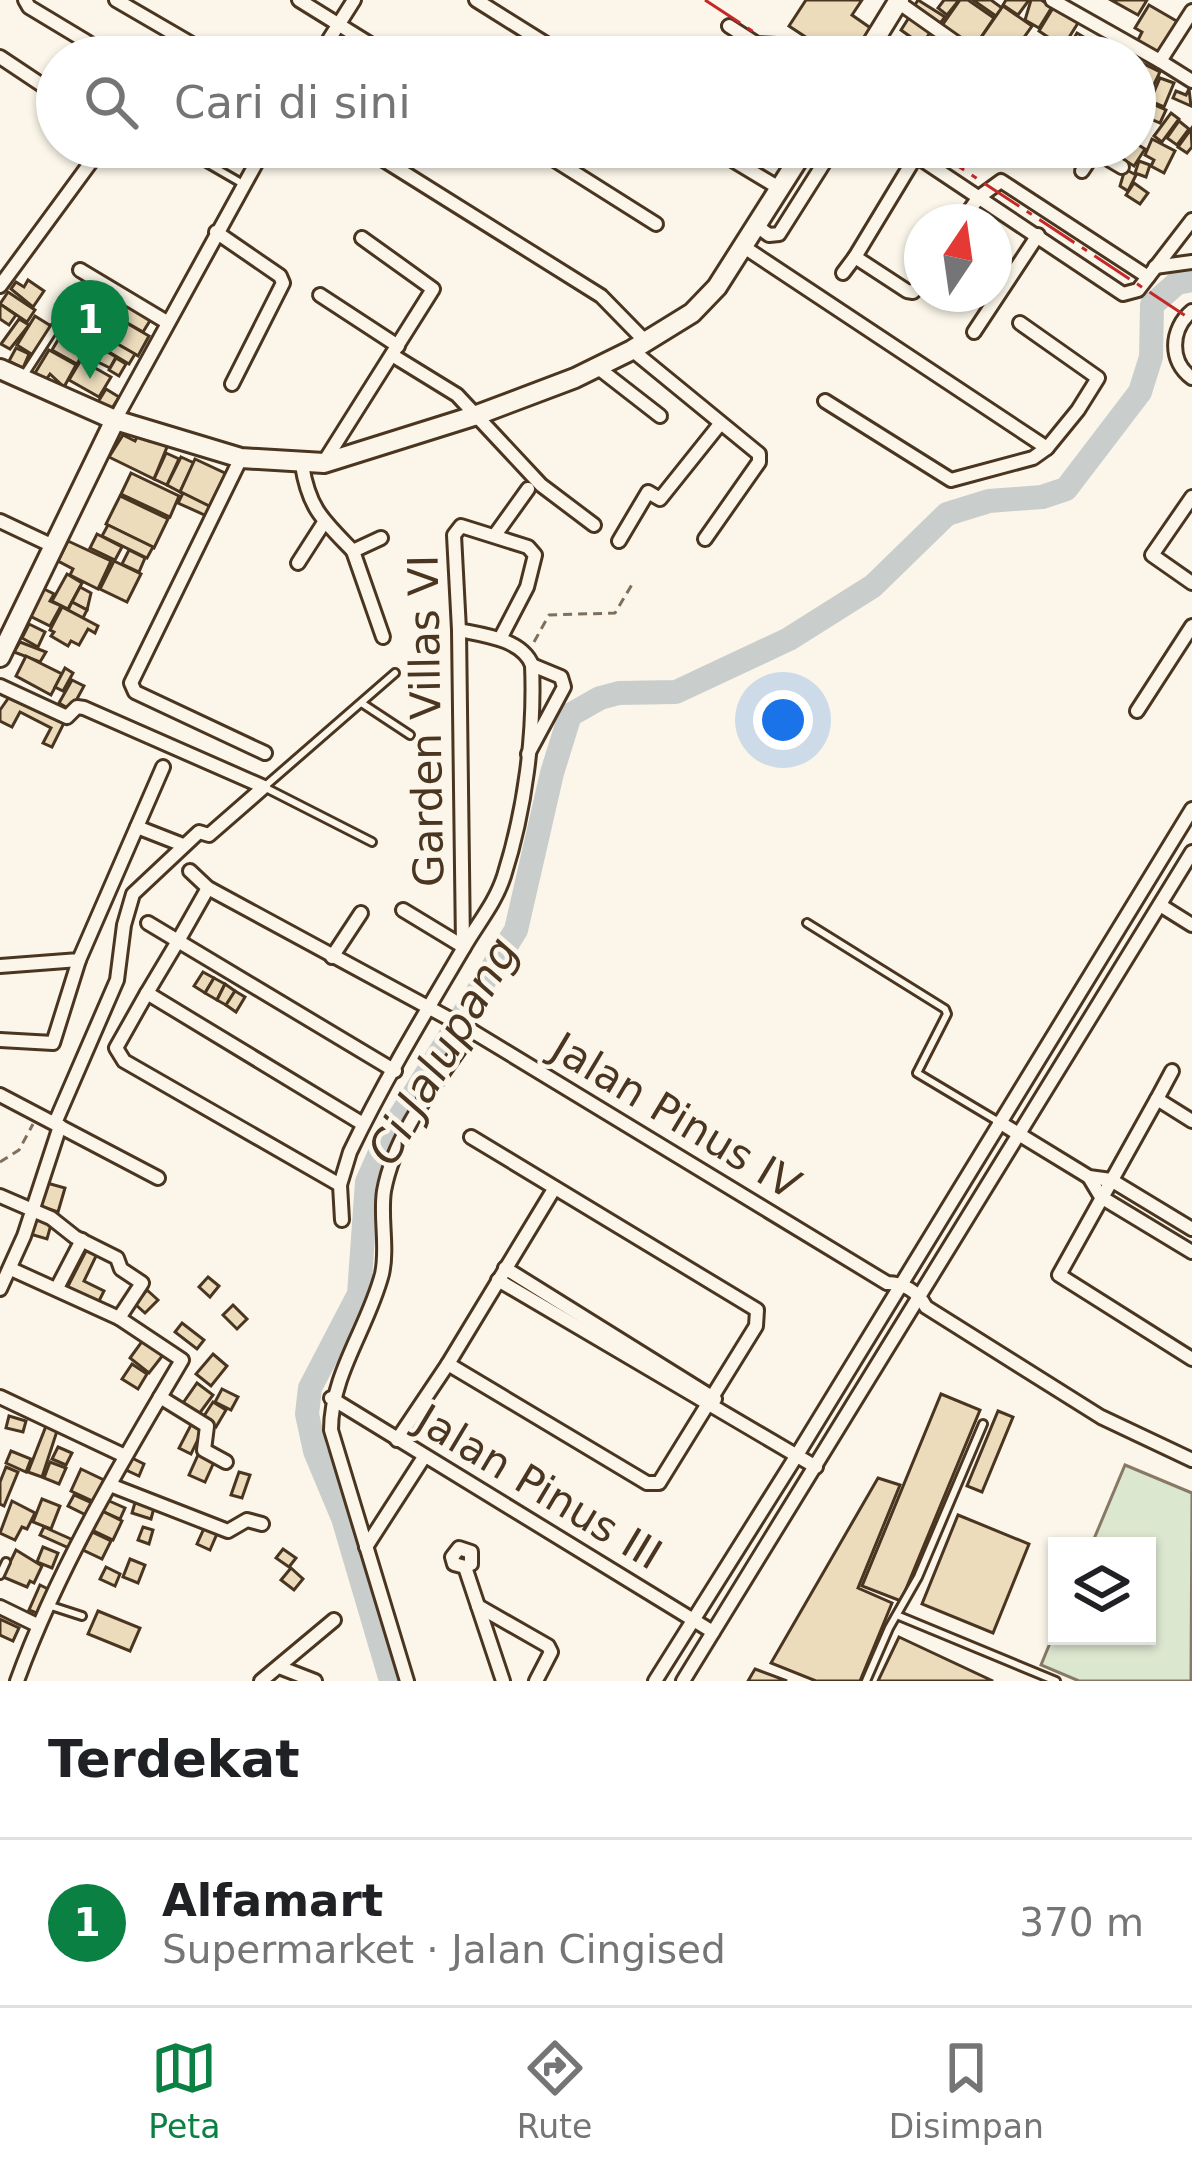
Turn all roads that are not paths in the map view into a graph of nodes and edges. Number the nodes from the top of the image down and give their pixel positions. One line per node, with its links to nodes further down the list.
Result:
1 (26, 0): 11 (street)
2 (116, 0): 12 (street)
3 (299, 0): 9 (street)
4 (354, 0): 9 (street)
5 (476, 0): 15 (street)
6 (1052, 0): 19 (street)
7 (898, 1): 17 (main road); 18 (street)
8 (1192, 11): 22 (street)
9 (339, 24): 13 (street); 14 (street)
10 (729, 26): 16 (street)
11 (77, 36)
12 (178, 36)
13 (331, 36)
14 (358, 36)
15 (533, 36)
16 (745, 36)
17 (876, 36)
18 (947, 36)
19 (1116, 36)
20 (0, 57): 23 (street)
21 (1156, 59): 22 (street)
22 (1160, 61): 24 (street)
23 (36, 81)
24 (1192, 81)
25 (87, 168): 53 (street)
26 (215, 168): 37 (lane)
27 (253, 168): 37 (street)
28 (397, 168): 61 (street)
29 (567, 168): 42 (street)
30 (746, 168): 38 (street)
31 (792, 168): 38 (main road)
32 (821, 168): 43 (street)
33 (909, 168): 48 (street)
34 (934, 168): 39 (street)
35 (1084, 168): 36 (street)
36 (1082, 171)
37 (243, 184): 44 (street)
38 (779, 188): 43 (main road)
39 (979, 197): 40 (street); 45 (street); 51 (street)
40 (974, 204)
41 (1192, 220): 51 (street)
42 (656, 224)
43 (757, 226): 47 (main road)
44 (216, 232): 57 (street); 67 (street)
45 (1038, 236): 51 (street); 60 (street)
46 (362, 238): 62 (street)
47 (744, 248): 61 (main road); 73 (street)
48 (855, 257): 52 (street); 54 (street)
49 (1192, 262): 51 (street)
50 (80, 270): 57 (street)
51 (1151, 272)
52 (843, 273)
53 (0, 286)
54 (904, 289)
55 (320, 295): 62 (street)
56 (1192, 311): 65 (street)
57 (166, 321): 71 (street)
58 (1020, 322): 73 (street)
59 (56, 327): 66 (lane)
60 (974, 332)
61 (639, 346): 63 (main road); 72 (street)
62 (395, 350): 69 (street); 75 (street)
63 (596, 368): 69 (main road); 70 (street)
64 (0, 369): 66 (main road)
65 (1192, 378)
66 (22, 379): 71 (main road)
67 (232, 384)
68 (825, 401): 73 (street)
69 (477, 415): 75 (main road); 81 (street)
70 (660, 416)
71 (115, 420): 74 (main road); 86 (main road)
72 (720, 424): 84 (street); 85 (street)
73 (1046, 448)
74 (241, 458): 76 (main road); 101 (street)
75 (324, 463): 76 (main road)
76 (302, 464): 80 (street)
77 (528, 489): 82 (street)
78 (1192, 497): 89 (street)
79 (0, 521): 86 (street)
80 (323, 524): 87 (street); 88 (street)
81 (594, 525)
82 (495, 535): 91 (street, Garden Villas VI); 93 (street, Garden Villas VI)
83 (381, 538): 87 (street)
84 (704, 539)
85 (619, 541)
86 (53, 546): 94 (main road)
87 (353, 551): 92 (street)
88 (298, 563)
89 (1192, 584)
90 (1192, 626): 99 (street)
91 (459, 630): 93 (street); 121 (street, Garden Villas VI)
92 (383, 637)
93 (500, 639): 95 (street)
94 (0, 657)
95 (530, 660): 102 (street); 102 (street)
96 (395, 673): 98 (lane)
97 (0, 686): 104 (street)
98 (362, 704): 100 (lane); 104 (lane)
99 (1137, 711)
100 (410, 735)
101 (265, 753)
102 (528, 755): 121 (street)
103 (163, 766): 106 (street)
104 (264, 787): 107 (lane); 108 (street)
105 (1192, 809): 111 (street)
106 (137, 827): 108 (street); 123 (street)
107 (372, 842)
108 (183, 845): 136 (street)
109 (1192, 853): 114 (street)
110 (190, 872): 112 (street, Jalan Pinus IV)
111 (1146, 883): 113 (street); 114 (street)
112 (208, 888): 120 (street); 122 (street, Jalan Pinus IV)
113 (1134, 904): 114 (street); 134 (street)
114 (1160, 905): 119 (street); 137 (street)
115 (403, 910): 121 (street)
116 (361, 913): 122 (street)
117 (148, 923): 120 (street)
118 (807, 923): 134 (lane)
119 (1192, 925)
120 (178, 941): 125 (street); 130 (street)
121 (464, 947): 126 (street)
122 (332, 957): 126 (street, Jalan Pinus IV)
123 (79, 960): 124 (street); 128 (street)
124 (0, 965)
125 (146, 993): 135 (street); 142 (street)
126 (434, 1009): 127 (street, Jalan Pinus IV); 130 (street)
127 (469, 1029): 153 (street, Jalan Pinus IV); 162 (street)
128 (0, 1040)
129 (1172, 1070): 132 (street)
130 (395, 1071): 135 (street)
131 (0, 1095): 136 (street)
132 (1157, 1099): 133 (street); 141 (street)
133 (1192, 1121)
134 (999, 1122): 137 (street); 153 (street)
135 (363, 1124): 142 (street)
136 (58, 1125): 140 (street); 146 (street)
137 (1019, 1136): 139 (street); 156 (street)
138 (471, 1137): 143 (street)
139 (1089, 1177): 141 (street); 145 (street)
140 (158, 1178)
141 (1111, 1180): 145 (street); 148 (street)
142 (340, 1185): 147 (street)
143 (554, 1189): 152 (street); 163 (street)
144 (0, 1196): 146 (street)
145 (1101, 1197): 150 (street); 158 (street)
146 (33, 1211): 149 (street); 151 (street)
147 (342, 1220)
148 (1192, 1228)
149 (82, 1240): 154 (street); 157 (street)
150 (1192, 1252)
151 (11, 1269): 154 (street); 155 (street)
152 (501, 1274): 159 (street); 163 (street)
153 (893, 1287): 156 (street, Jalan Pinus IV); 166 (street)
154 (57, 1288): 157 (street)
155 (0, 1289)
156 (920, 1304): 169 (street, Jalan Pinus IV); 171 (street)
157 (119, 1318): 160 (street)
158 (1192, 1359)
159 (448, 1364): 163 (street); 165 (street)
160 (160, 1396): 167 (street); 170 (street)
161 (0, 1397): 167 (street)
162 (331, 1398): 165 (street, Jalan Pinus III); 174 (street)
163 (709, 1400): 166 (street)
164 (982, 1424): 182 (lane)
165 (398, 1440): 168 (street, Jalan Pinus III)
166 (797, 1455): 171 (street); 183 (street)
167 (125, 1456): 172 (street)
168 (424, 1457): 174 (street); 183 (street, Jalan Pinus III)
169 (1192, 1460)
170 (226, 1462)
171 (817, 1467): 186 (street)
172 (110, 1485): 173 (street); 178 (street)
173 (262, 1524)
174 (366, 1547): 191 (street)
175 (6, 1562): 177 (lane)
176 (465, 1568): 179 (street)
177 (0, 1575)
178 (48, 1605): 181 (lane); 185 (street)
179 (477, 1606): 192 (street); 193 (street)
180 (0, 1607): 185 (street)
181 (82, 1616)
182 (899, 1616): 196 (lane); 197 (lane)
183 (693, 1619): 186 (street, Jalan Pinus III); 194 (street)
184 (334, 1620): 187 (street)
185 (38, 1625): 188 (street)
186 (713, 1632): 195 (street)
187 (279, 1667): 189 (street); 190 (street)
188 (17, 1681)
189 (261, 1681)
190 (315, 1681)
191 (406, 1681)
192 (503, 1681)
193 (536, 1681)
194 (655, 1681)
195 (683, 1681)
196 (866, 1681)
197 (1056, 1681)

